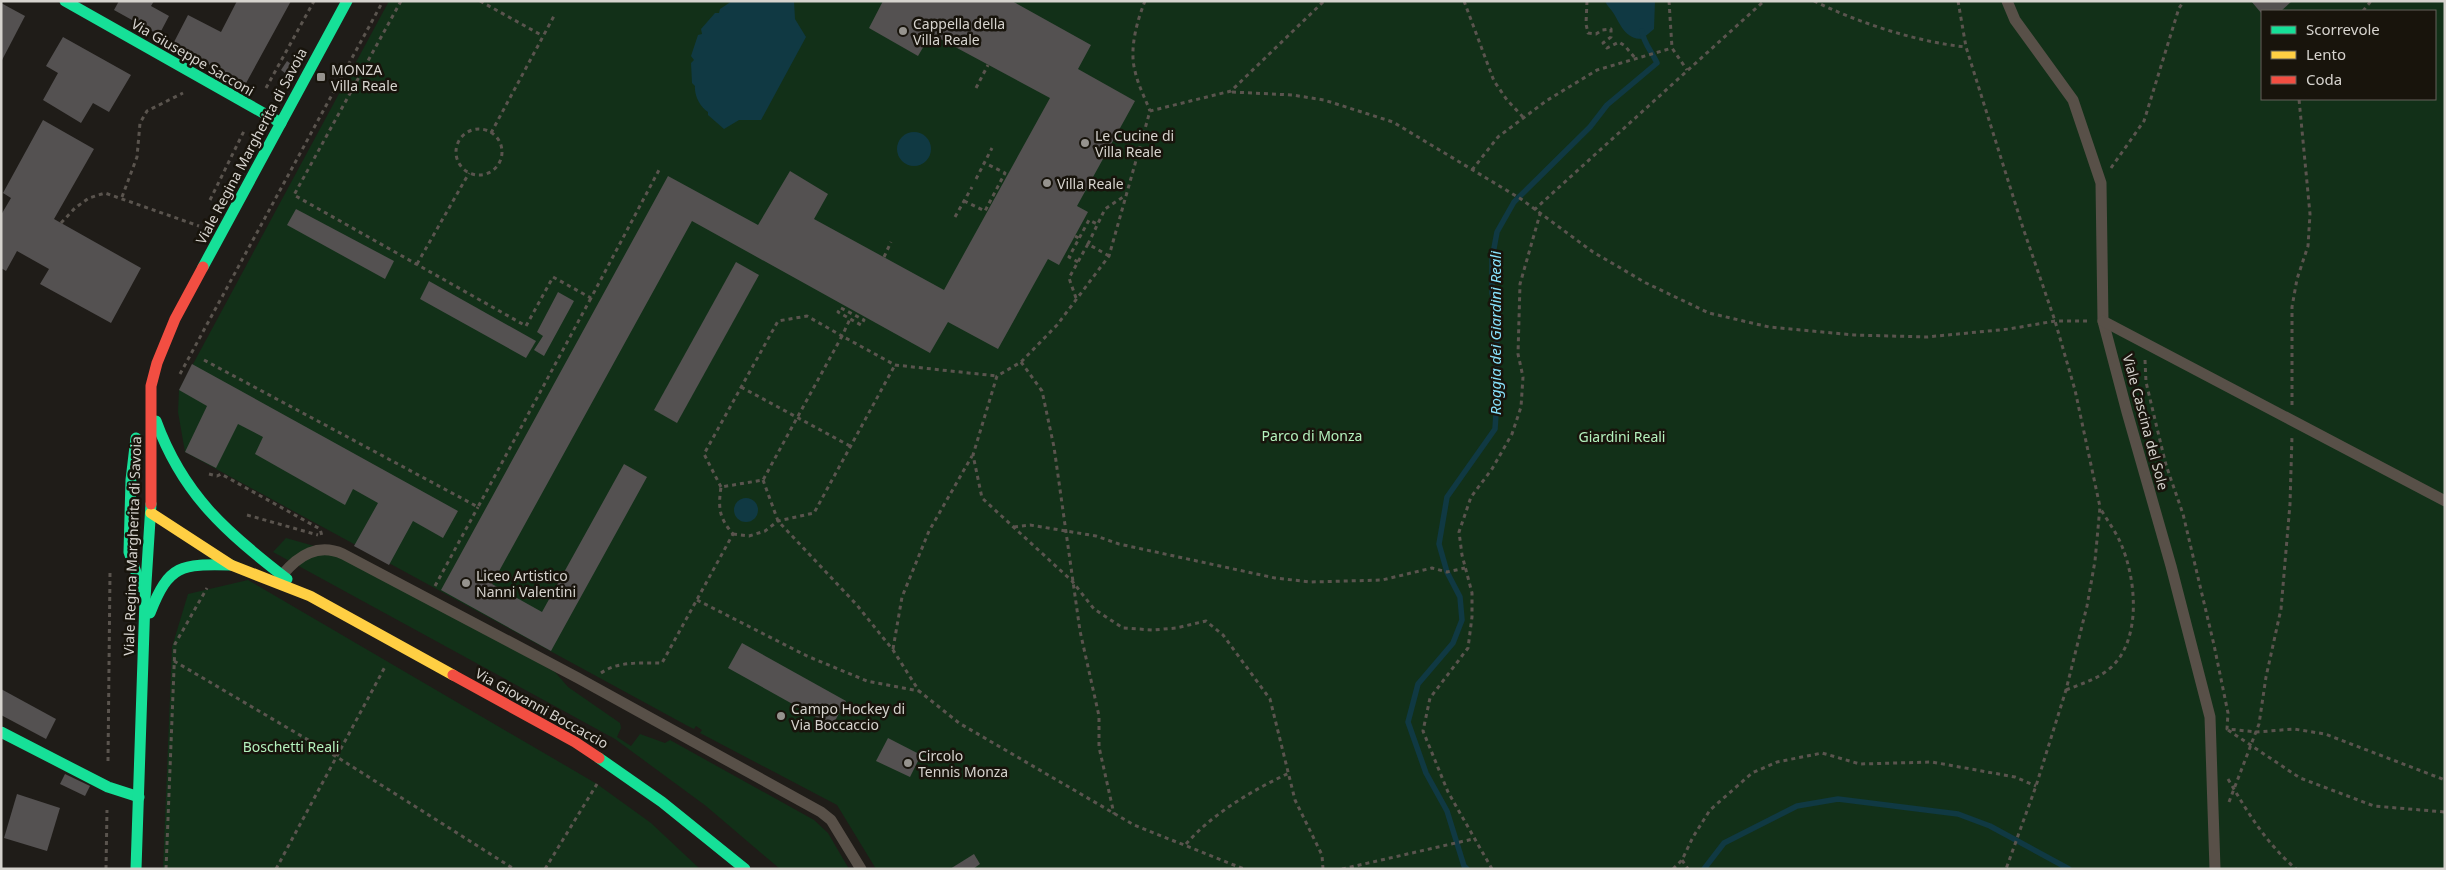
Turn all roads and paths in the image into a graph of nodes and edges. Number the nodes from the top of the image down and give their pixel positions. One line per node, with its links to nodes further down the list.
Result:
1 (65, 1): 23 (main road, Via Giuseppe Sacconi)
2 (347, 1): 29 (main road, Viale Regina Margherita di Savoia)
3 (383, 1): 68 (path)
4 (401, 1): 55 (path)
5 (480, 1): 17 (path)
6 (1146, 1): 27 (path)
7 (1324, 1): 25 (path)
8 (1464, 1): 28 (path)
9 (1587, 1): 20 (path)
10 (1669, 1): 19 (path)
11 (1764, 1): 22 (path)
12 (1814, 1): 18 (path)
13 (1958, 1): 18 (path)
14 (2007, 1): 37 (lane, Viale Cascina del Sole)
15 (2184, 1): 37 (path)
16 (554, 16): 17 (path)
17 (543, 36): 30 (path)
18 (1966, 47): 60 (path)
19 (1672, 48): 20 (path); 22 (path)
20 (1635, 58): 28 (path)
21 (988, 65): 24 (path)
22 (1687, 70): 42 (path)
23 (205, 81): 29 (main road, Via Giuseppe Sacconi); 40 (path)
24 (976, 88)
25 (1231, 92): 27 (path); 34 (path)
26 (2299, 100): 72 (path)
27 (1150, 111): 39 (path)
28 (1523, 117): 34 (path)
29 (281, 123): 49 (main road, Viale Regina Margherita di Savoia)
30 (491, 132): 35 (path); 35 (path)
31 (992, 148): 32 (path)
32 (985, 163): 36 (path); 41 (path)
33 (659, 170): 56 (path)
34 (1472, 170): 42 (path)
35 (469, 173): 55 (path)
36 (976, 179)
37 (2101, 183): 61 (lane, Viale Cascina del Sole)
38 (972, 186): 41 (path)
39 (1127, 195): 46 (path); 52 (path)
40 (122, 198): 45 (path); 49 (path)
41 (964, 201): 44 (path)
42 (1534, 210): 43 (path)
43 (1540, 214): 60 (path); 93 (path)
44 (955, 217)
45 (61, 223)
46 (1097, 224): 48 (path); 51 (path)
47 (1075, 236): 48 (path)
48 (1080, 239): 54 (path)
49 (216, 242): 69 (main road, Viale Regina Margherita di Savoia)
50 (891, 242): 53 (path)
51 (1088, 244): 52 (path); 54 (path)
52 (1110, 256): 57 (path)
53 (884, 257)
54 (1078, 262): 57 (path)
55 (417, 264): 56 (path)
56 (591, 298): 79 (path)
57 (1076, 299): 65 (path)
58 (850, 319): 58 (path); 62 (path)
59 (2086, 320): 60 (path)
60 (2055, 321): 80 (path)
61 (2103, 321): 63 (lane); 108 (lane, Viale Cascina del Sole)
62 (842, 336): 66 (path); 70 (path); 71 (path)
63 (2143, 342): 72 (lane); 109 (path)
64 (204, 360): 79 (path)
65 (1021, 362): 67 (path); 87 (path)
66 (895, 365): 67 (path); 73 (path)
67 (997, 376): 74 (path)
68 (177, 380)
69 (151, 386): 81 (main road, Viale Regina Margherita di Savoia); 88 (main road, Via Giovanni Boccaccio); 99 (main road)
70 (741, 387): 71 (path); 77 (path)
71 (797, 418): 73 (path); 76 (path)
72 (2292, 422): 78 (lane); 111 (path)
73 (850, 446): 84 (path)
74 (973, 455): 86 (path); 103 (path)
75 (206, 472): 90 (path)
76 (763, 480): 77 (path); 84 (path)
77 (720, 488): 89 (path)
78 (2445, 501)
79 (478, 507): 98 (path)
80 (2100, 507): 106 (path); 106 (path)
81 (151, 513): 83 (main road); 92 (main road, Via Giovanni Boccaccio); 99 (main road, Viale Regina Margherita di Savoia)
82 (247, 515): 90 (path)
83 (184, 520)
84 (778, 521): 89 (path); 103 (path)
85 (208, 526): 88 (main road)
86 (1014, 527): 87 (path); 96 (path)
87 (1065, 531): 93 (path); 96 (path)
88 (233, 532): 94 (main road, Via Giovanni Boccaccio)
89 (733, 534): 100 (path)
90 (322, 536): 91 (path)
91 (332, 549): 94 (lane); 98 (lane)
92 (231, 565): 97 (main road, Via Giovanni Boccaccio); 101 (main road, Via Giovanni Boccaccio)
93 (1465, 568): 123 (path)
94 (282, 576): 97 (main road, Via Giovanni Boccaccio)
95 (211, 581): 104 (path)
96 (1072, 581): 115 (path); 122 (path)
97 (310, 596): 102 (main road, Via Giovanni Boccaccio)
98 (428, 598): 105 (lane)
99 (145, 599): 101 (main road, Viale Regina Margherita di Savoia)
100 (697, 600): 105 (path); 107 (path)
101 (144, 629): 120 (main road, Viale Regina Margherita di Savoia)
102 (397, 644): 113 (path); 131 (main road, Via Giovanni Boccaccio)
103 (893, 650): 107 (path)
104 (174, 661): 113 (path); 127 (path)
105 (592, 686): 132 (lane)
106 (2066, 690): 118 (path)
107 (918, 691): 122 (path)
108 (2210, 717): 109 (path); 140 (lane, Viale Cascina del Sole)
109 (2227, 729): 111 (path); 112 (path)
110 (1, 732): 120 (main road)
111 (2257, 732): 112 (path); 116 (path)
112 (2251, 746): 119 (path); 121 (path)
113 (337, 757): 128 (path); 129 (path)
114 (2224, 770): 119 (path)
115 (1289, 772): 124 (path); 134 (path)
116 (2445, 780)
117 (597, 784): 130 (path)
118 (2036, 786): 125 (path); 139 (path)
119 (2234, 789): 141 (path)
120 (138, 797): 126 (main road, Viale Regina Margherita di Savoia)
121 (2445, 812)
122 (1114, 815): 124 (path)
123 (1471, 840): 135 (path); 136 (path)
124 (1186, 844): 133 (path)
125 (1682, 860): 137 (path); 138 (path)
126 (136, 869)
127 (166, 869)
128 (276, 869)
129 (514, 869)
130 (546, 869)
131 (745, 869)
132 (861, 869)
133 (1244, 869)
134 (1323, 869)
135 (1342, 869)
136 (1492, 869)
137 (1673, 869)
138 (1688, 869)
139 (2006, 869)
140 (2215, 869)
141 (2296, 869)

